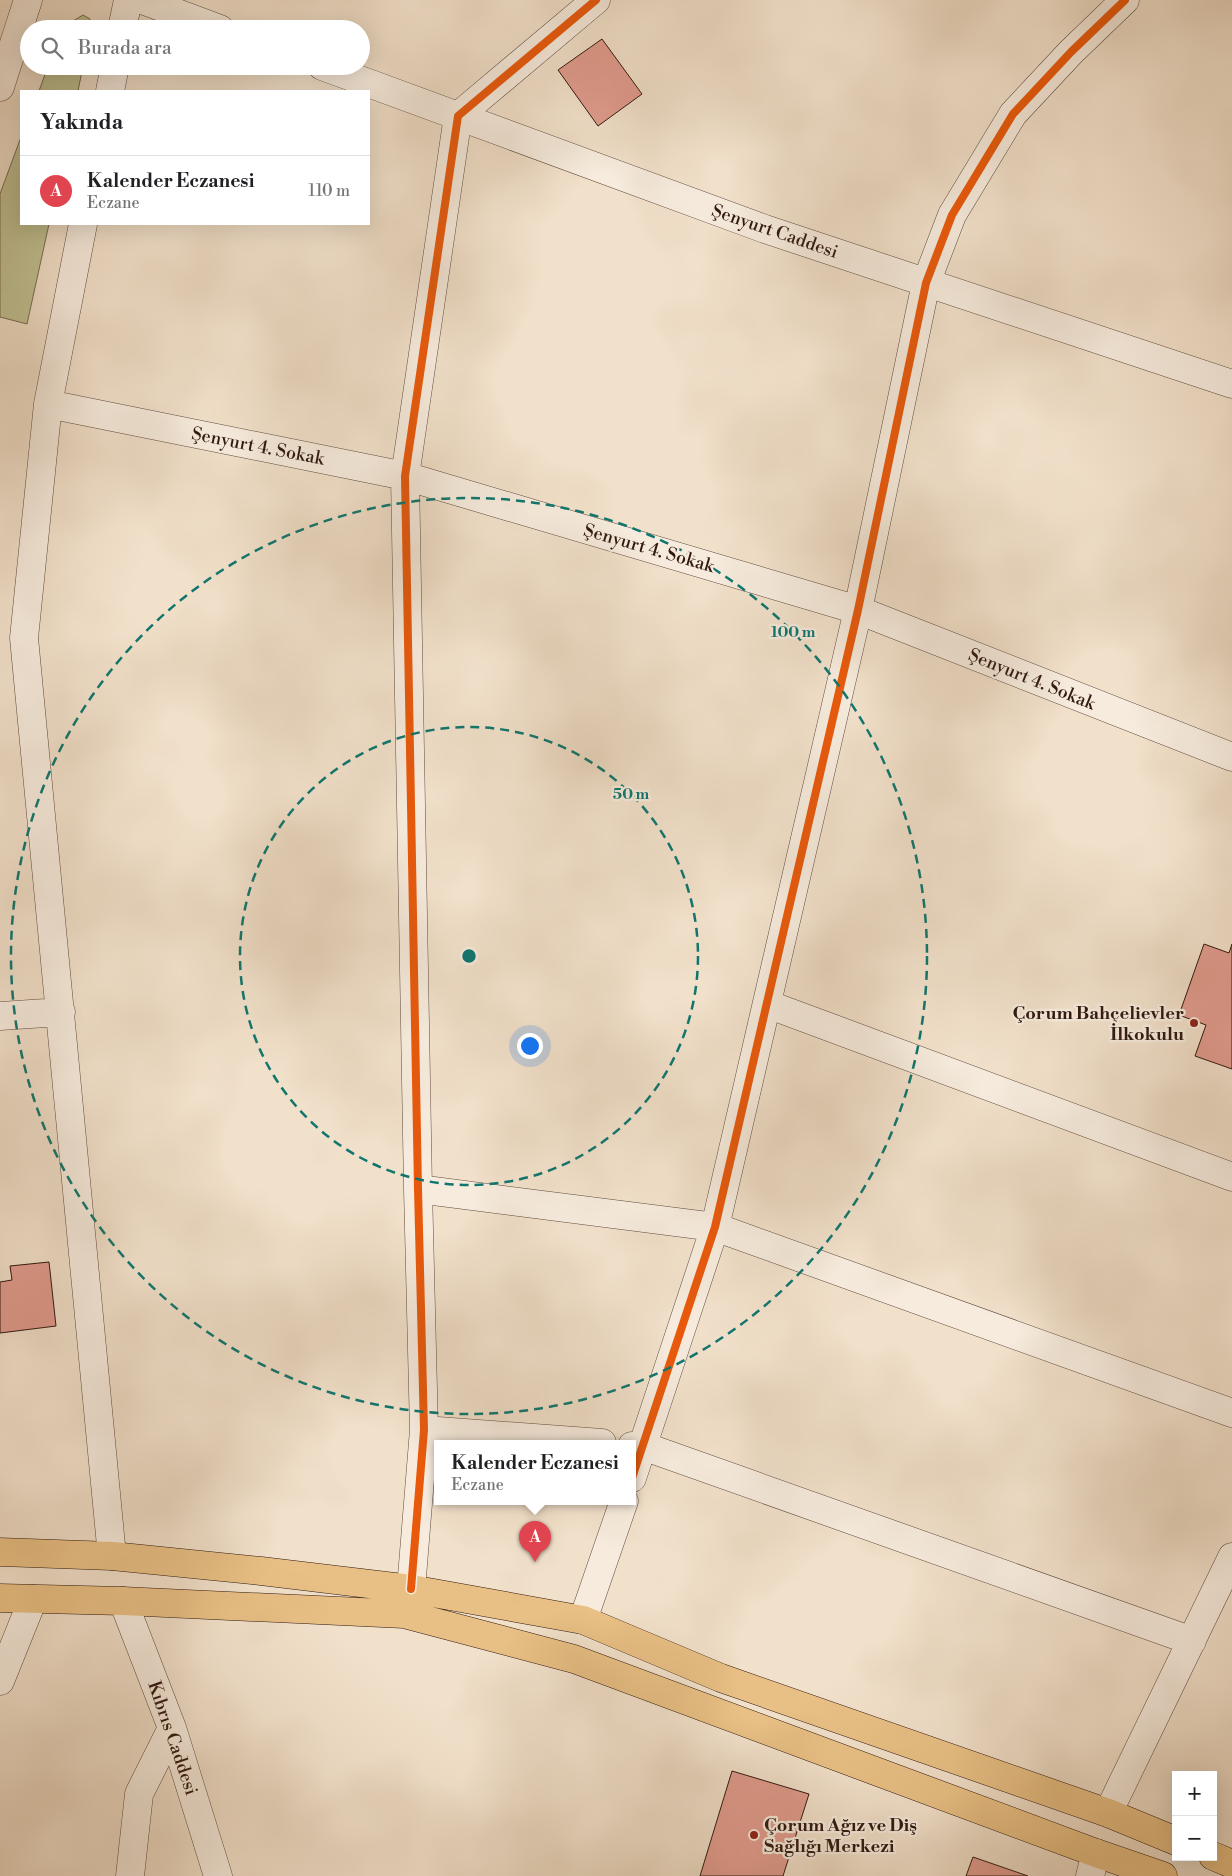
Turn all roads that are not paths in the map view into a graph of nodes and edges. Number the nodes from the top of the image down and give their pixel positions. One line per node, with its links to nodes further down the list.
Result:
1 (28, 0): 6 (street)
2 (128, 0): 7 (street)
3 (142, 0): 8 (street)
4 (596, 0): 14 (street)
5 (1125, 0): 16 (street)
6 (22, 20)
7 (124, 20)
8 (196, 20)
9 (20, 25): 12 (street)
10 (113, 75): 13 (street)
11 (346, 75): 14 (street, Şenyurt Caddesi)
12 (0, 87)
13 (110, 90)
14 (458, 116): 16 (street, Şenyurt Caddesi); 19 (street)
15 (83, 225): 18 (street)
16 (926, 283): 17 (street, Şenyurt Caddesi); 20 (street)
17 (1232, 384)
18 (48, 404): 19 (street, Şenyurt 4. Sokak); 23 (street)
19 (405, 476): 20 (street, Şenyurt 4. Sokak); 26 (street)
20 (858, 610): 21 (street, Şenyurt 4. Sokak); 22 (street)
21 (1232, 757)
22 (767, 1004): 25 (street); 27 (street)
23 (61, 1012): 24 (street); 34 (street)
24 (0, 1016)
25 (1232, 1177)
26 (418, 1189): 27 (street); 29 (street)
27 (714, 1227): 28 (street); 31 (street)
28 (1232, 1413)
29 (424, 1430): 30 (street); 36 (street)
30 (561, 1440)
31 (638, 1446): 41 (street)
32 (623, 1505): 40 (street)
33 (0, 1552): 34 (main road)
34 (112, 1556): 36 (main road)
35 (1232, 1557): 41 (street)
36 (411, 1589): 40 (main road)
37 (0, 1598): 38 (main road)
38 (33, 1599): 39 (main road); 42 (street)
39 (123, 1601): 43 (street, Kıbrıs Caddesi); 48 (main road)
40 (583, 1620): 44 (main road)
41 (1192, 1641): 44 (street)
42 (0, 1681)
43 (172, 1728): 49 (street); 50 (street, Kıbrıs Caddesi)
44 (1108, 1813): 45 (main road)
45 (1172, 1839)
46 (1217, 1858): 47 (main road)
47 (1232, 1864)
48 (1093, 1865): 51 (main road)
49 (130, 1876)
50 (218, 1876)
51 (1163, 1876)

